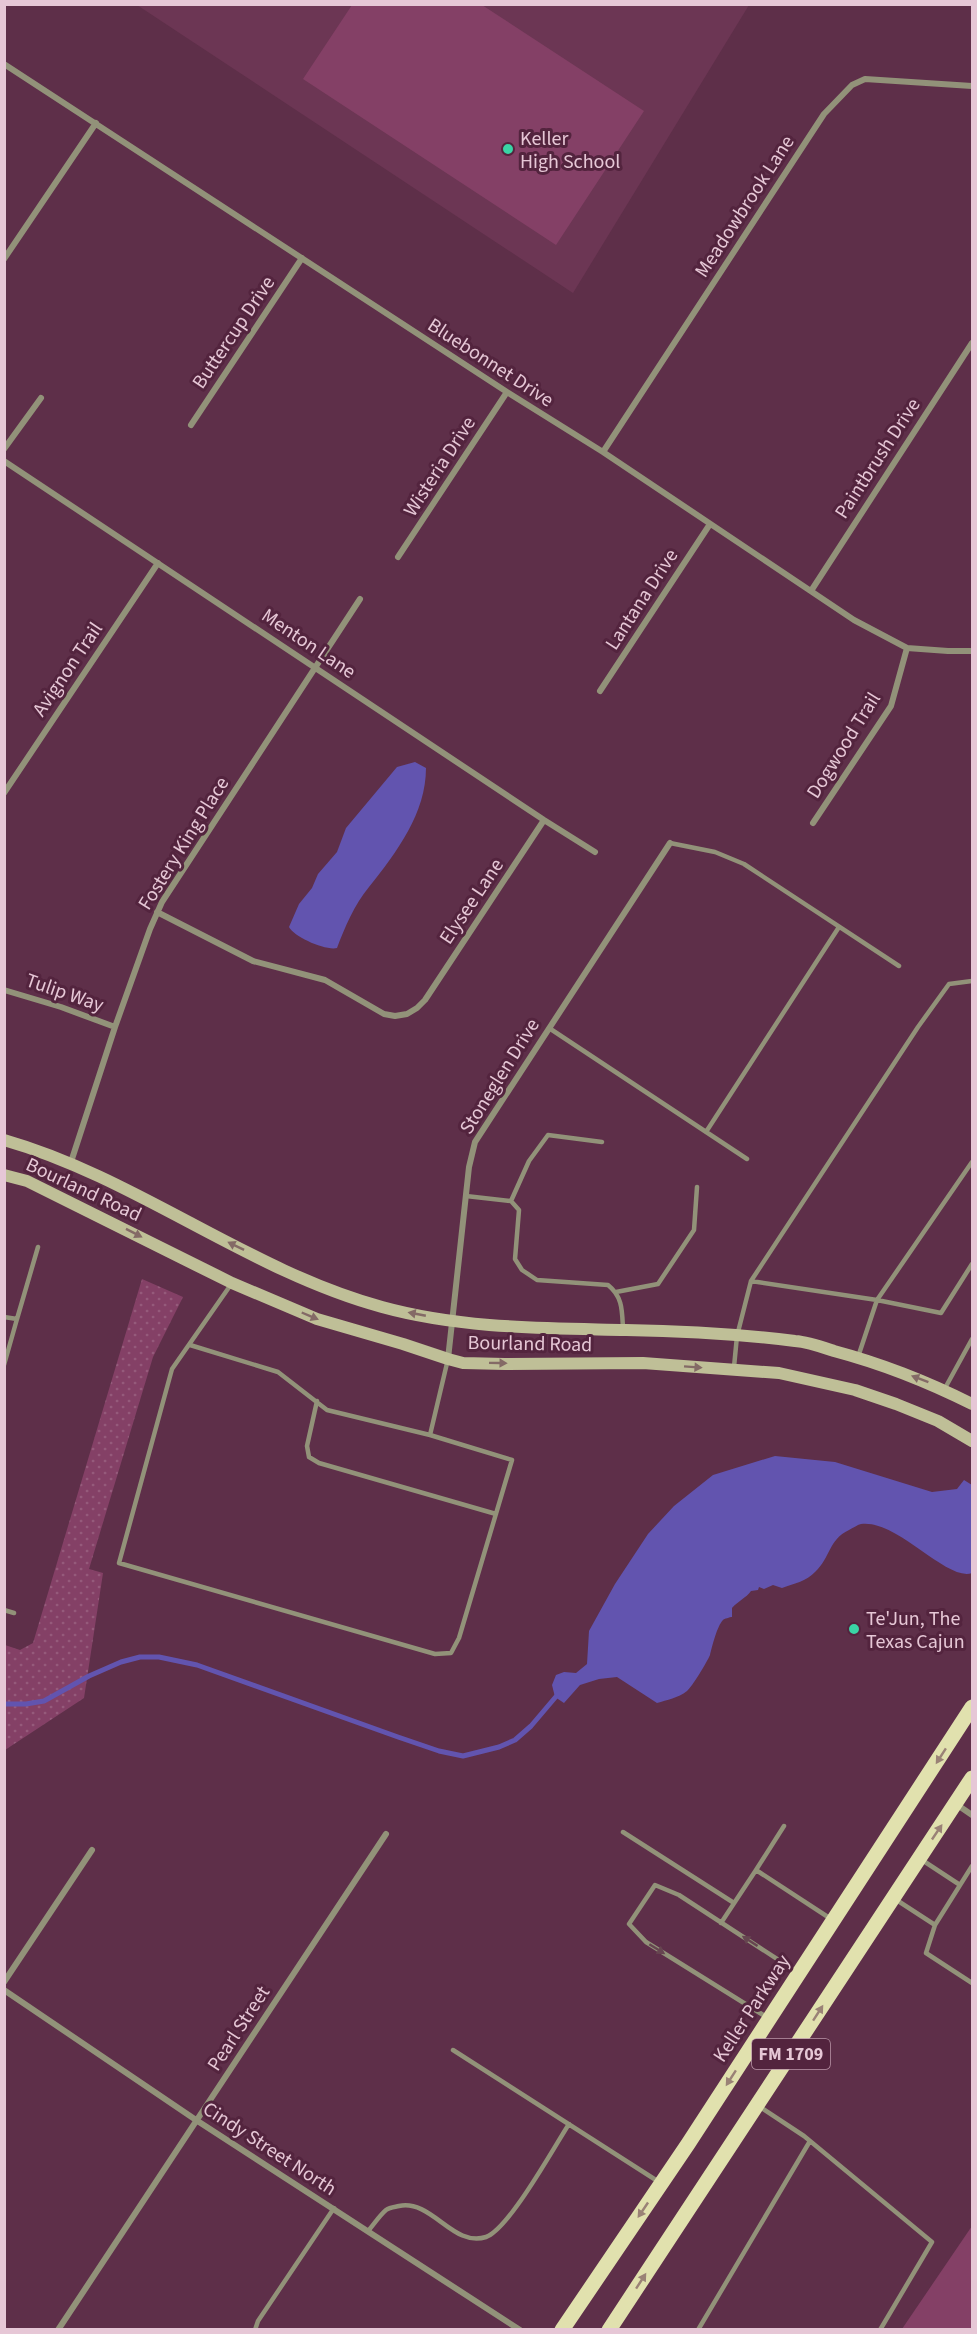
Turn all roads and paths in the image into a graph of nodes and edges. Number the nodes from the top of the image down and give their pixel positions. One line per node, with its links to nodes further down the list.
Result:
1 (4, 63): 3 (street, Bluebonnet Drive)
2 (972, 86): 11 (street, Meadowbrook Lane)
3 (96, 123): 4 (street, Bluebonnet Drive); 5 (street)
4 (302, 258): 7 (street, Bluebonnet Drive); 9 (street, Buttercup Drive)
5 (4, 259)
6 (972, 344): 16 (street, Paintbrush Drive)
7 (507, 392): 11 (street, Bluebonnet Drive); 14 (street, Wisteria Drive)
8 (40, 398): 10 (street)
9 (191, 425)
10 (4, 449)
11 (603, 452): 13 (street, Bluebonnet Drive)
12 (4, 461): 15 (street, Menton Lane)
13 (710, 524): 16 (street, Bluebonnet Drive); 21 (street, Lantana Drive)
14 (398, 557)
15 (158, 563): 20 (street, Menton Lane); 22 (street, Avignon Trail)
16 (811, 591): 18 (street, Bluebonnet Drive)
17 (360, 599): 20 (street, Fostery King Place)
18 (906, 648): 19 (street, Bluebonnet Drive); 24 (street, Dogwood Trail)
19 (972, 651)
20 (316, 668): 23 (street, Menton Lane); 27 (street, Fostery King Place)
21 (600, 691)
22 (4, 793)
23 (544, 820): 26 (street, Menton Lane); 27 (street, Elysee Lane)
24 (813, 823)
25 (670, 843): 28 (lane); 33 (street, Stoneglen Drive)
26 (595, 852)
27 (157, 912): 32 (street, Fostery King Place)
28 (839, 927): 29 (lane); 34 (lane)
29 (899, 966)
30 (972, 981): 48 (lane)
31 (4, 990): 32 (street, Tulip Way)
32 (115, 1027): 38 (street, Fostery King Place)
33 (549, 1028): 34 (lane); 44 (street, Stoneglen Drive)
34 (706, 1132): 37 (lane)
35 (4, 1140): 38 (main road, Bourland Road)
36 (602, 1142): 45 (lane)
37 (747, 1159)
38 (71, 1162): 54 (main road, Bourland Road, one-way to 38)
39 (972, 1162): 40 (lane)
40 (967, 1171): 42 (lane); 51 (lane)
41 (4, 1175): 49 (main road, Bourland Road, one-way to 49)
42 (972, 1175)
43 (697, 1187): 50 (lane)
44 (466, 1196): 45 (lane); 54 (street, Stoneglen Drive)
45 (511, 1201): 50 (lane)
46 (38, 1246): 53 (lane)
47 (972, 1263): 51 (lane)
48 (751, 1281): 51 (lane); 56 (lane)
49 (232, 1283): 58 (lane); 60 (main road, Bourland Road, one-way to 60)
50 (616, 1292): 55 (lane)
51 (877, 1300): 59 (lane)
52 (4, 1317): 53 (lane)
53 (17, 1319): 61 (lane)
54 (451, 1321): 55 (main road, Bourland Road); 60 (street, Stoneglen Drive)
55 (623, 1330): 56 (main road, Bourland Road)
56 (737, 1336): 59 (main road, Bourland Road); 62 (lane)
57 (972, 1340): 63 (lane)
58 (190, 1345): 64 (lane); 68 (lane)
59 (858, 1357): 63 (main road, Bourland Road, one-way to 59)
60 (448, 1359): 62 (main road, Bourland Road, one-way to 62); 66 (lane)
61 (4, 1365)
62 (734, 1370): 67 (main road, Bourland Road)
63 (944, 1390): 65 (main road, Bourland Road)
64 (317, 1401): 66 (lane); 68 (lane)
65 (972, 1404)
66 (430, 1434): 68 (lane)
67 (972, 1441)
68 (496, 1514)
69 (4, 1610): 70 (lane)
70 (14, 1613)
71 (972, 1707): 85 (main road, Keller Parkway / FM 1709, one-way to 85)
72 (972, 1778): 73 (main road, FM 1709)
73 (956, 1804): 74 (street); 79 (main road, FM 1709, one-way to 73)
74 (972, 1815)
75 (784, 1826): 81 (lane)
76 (623, 1832): 84 (lane)
77 (386, 1834): 95 (street, Pearl Street)
78 (92, 1850): 89 (street)
79 (919, 1858): 82 (lane); 83 (main road, FM 1709)
80 (972, 1866): 82 (lane)
81 (756, 1870): 84 (lane); 85 (lane)
82 (960, 1885): 87 (lane)
83 (893, 1898): 87 (lane); 94 (main road, FM 1709, one-way to 83)
84 (734, 1903): 86 (lane)
85 (833, 1920): 88 (main road, Keller Parkway / FM 1709)
86 (722, 1923): 88 (lane, one-way to 86); 92 (lane, one-way to 92)
87 (935, 1925): 90 (lane)
88 (799, 1973): 92 (main road, Keller Parkway / FM 1709)
89 (4, 1982)
90 (972, 1983)
91 (4, 1990): 95 (street, Cindy Street North)
92 (769, 2019): 98 (main road, Keller Parkway / FM 1709, one-way to 98)
93 (453, 2050): 96 (lane)
94 (757, 2105): 97 (lane); 105 (main road, FM 1709, one-way to 94)
95 (196, 2120): 99 (street, Cindy Street North); 101 (street, Pearl Street)
96 (569, 2124): 98 (lane); 100 (lane)
97 (810, 2141): 106 (lane); 107 (lane)
98 (661, 2184): 104 (main road, Keller Parkway / FM 1709, one-way to 104)
99 (334, 2208): 100 (street, Cindy Street North); 102 (lane)
100 (368, 2230): 103 (street, Cindy Street North)
101 (58, 2330)
102 (255, 2330)
103 (520, 2330)
104 (562, 2330)
105 (609, 2330)
106 (698, 2330)
107 (880, 2330)

